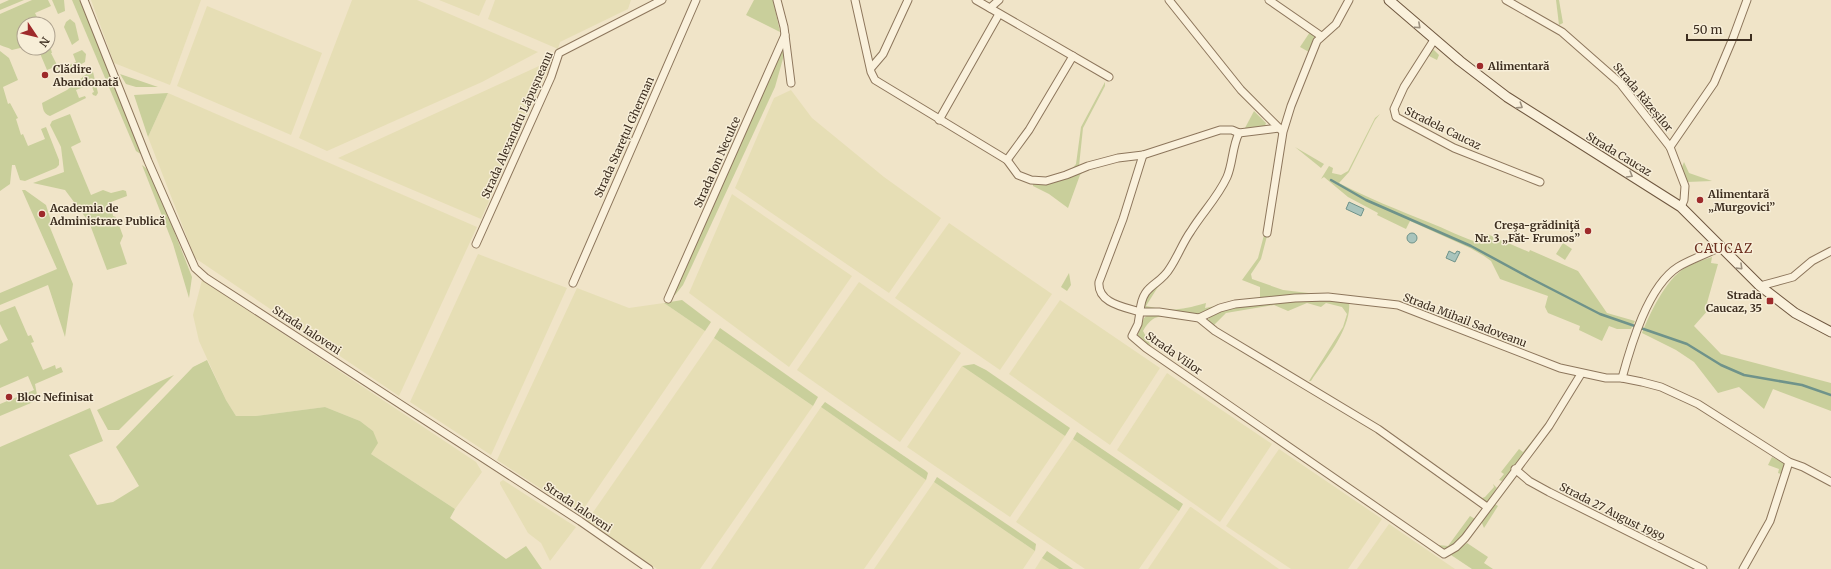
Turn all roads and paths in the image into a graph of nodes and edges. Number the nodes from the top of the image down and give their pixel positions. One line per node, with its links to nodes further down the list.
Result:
1 (84, 0): 48 (street, Strada Ialoveni)
2 (662, 0): 33 (street, Strada Alexandru Lăpușneanu)
3 (696, 0): 36 (street, Strada Starețul Gherman)
4 (777, 0): 17 (street)
5 (855, 0): 21 (street)
6 (908, 0): 21 (street)
7 (976, 0): 15 (street)
8 (999, 0): 15 (street)
9 (1169, 0): 25 (street)
10 (1269, 0): 18 (street)
11 (1350, 0): 18 (street)
12 (1389, 0): 19 (street, Strada Caucaz, one-way to 19)
13 (1506, 0): 27 (street, Strada Răzeșilor)
14 (1747, 0): 27 (street)
15 (990, 8): 16 (street)
16 (999, 14): 20 (street); 24 (street)
17 (785, 35): 23 (street); 38 (street, Strada Ion Neculce)
18 (1320, 36): 25 (street)
19 (1434, 40): 30 (street, Stradela Caucaz); 31 (street, Strada Caucaz, one-way to 31)
20 (1073, 56): 22 (street); 29 (street)
21 (871, 68): 24 (street)
22 (1109, 77)
23 (791, 83)
24 (939, 120): 29 (street)
25 (1281, 130): 26 (street); 32 (street)
26 (1239, 133): 28 (street); 39 (street)
27 (1670, 147): 31 (street, Strada Răzeșilor)
28 (1143, 155): 29 (street); 39 (street)
29 (1007, 160)
30 (1540, 182)
31 (1681, 207): 34 (street, Strada Caucaz)
32 (1267, 233)
33 (476, 244)
34 (1720, 247): 37 (street, Strada Caucaz, one-way to 37); 43 (street)
35 (1831, 251): 37 (street)
36 (573, 283)
37 (1760, 286): 41 (street, Strada Caucaz)
38 (668, 298)
39 (1140, 312): 40 (street); 47 (street, Strada Viilor)
40 (1199, 318): 42 (street, Strada Mihail Sadoveanu); 47 (street)
41 (1831, 332)
42 (1581, 374): 43 (street, Strada Mihail Sadoveanu); 45 (street)
43 (1622, 378): 44 (street, Strada Mihail Sadoveanu)
44 (1789, 462): 46 (street, Strada Mihail Sadoveanu); 50 (street)
45 (1515, 469): 47 (street, Strada Viilor); 49 (street, Strada 27 August 1989)
46 (1831, 482)
47 (1487, 507)
48 (649, 569)
49 (1703, 569)
50 (1743, 569)

